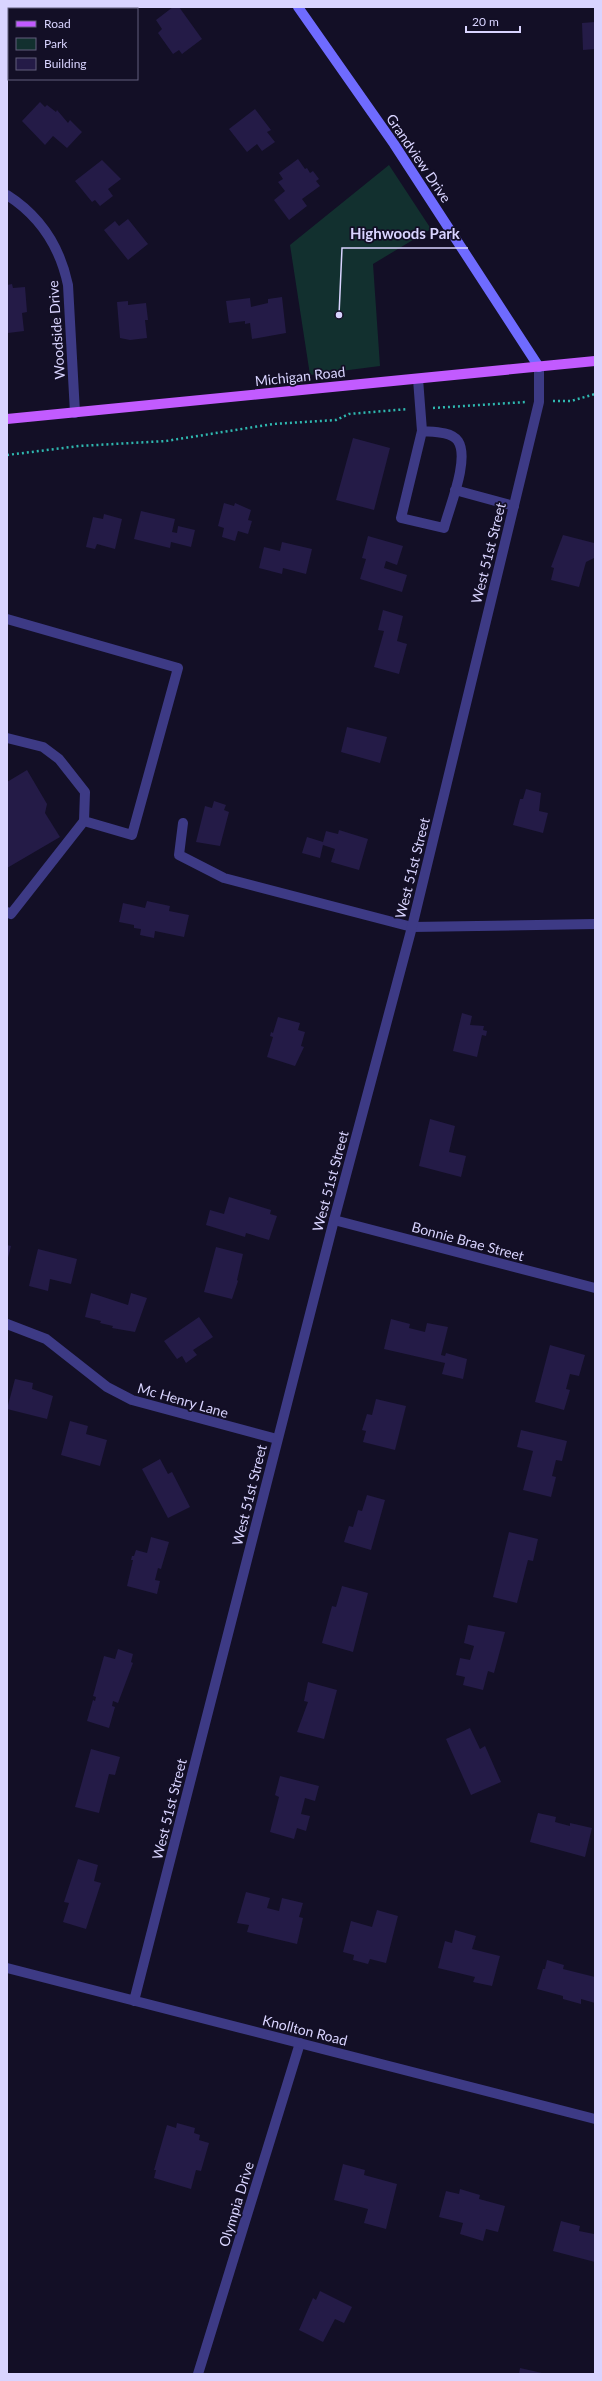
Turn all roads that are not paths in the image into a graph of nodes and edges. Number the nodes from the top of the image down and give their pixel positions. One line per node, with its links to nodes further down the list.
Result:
1 (298, 7): 4 (main road, Grandview Drive)
2 (7, 195): 6 (street, Woodside Drive)
3 (595, 361): 4 (main road, Michigan Road)
4 (539, 366): 5 (main road, Michigan Road); 10 (street, West 51st Street)
5 (418, 379): 6 (main road, Michigan Road); 8 (street)
6 (75, 413): 7 (main road, Michigan Road)
7 (7, 420)
8 (422, 431): 9 (street); 9 (street)
9 (455, 490): 10 (street)
10 (514, 506): 17 (street, West 51st Street)
11 (7, 619): 13 (street)
12 (7, 738): 13 (street)
13 (84, 822): 15 (street)
14 (183, 823): 17 (street)
15 (7, 912)
16 (595, 924): 17 (street)
17 (412, 926): 18 (street, West 51st Street)
18 (334, 1220): 19 (street, Bonnie Brae Street); 21 (street, West 51st Street)
19 (595, 1288)
20 (7, 1324): 21 (street, Mc Henry Lane)
21 (277, 1439): 23 (street, West 51st Street)
22 (7, 1968): 23 (street, Knollton Road)
23 (134, 2001): 24 (street, Knollton Road)
24 (300, 2043): 25 (street, Knollton Road); 26 (street, Olympia Drive)
25 (595, 2119)
26 (198, 2374)

